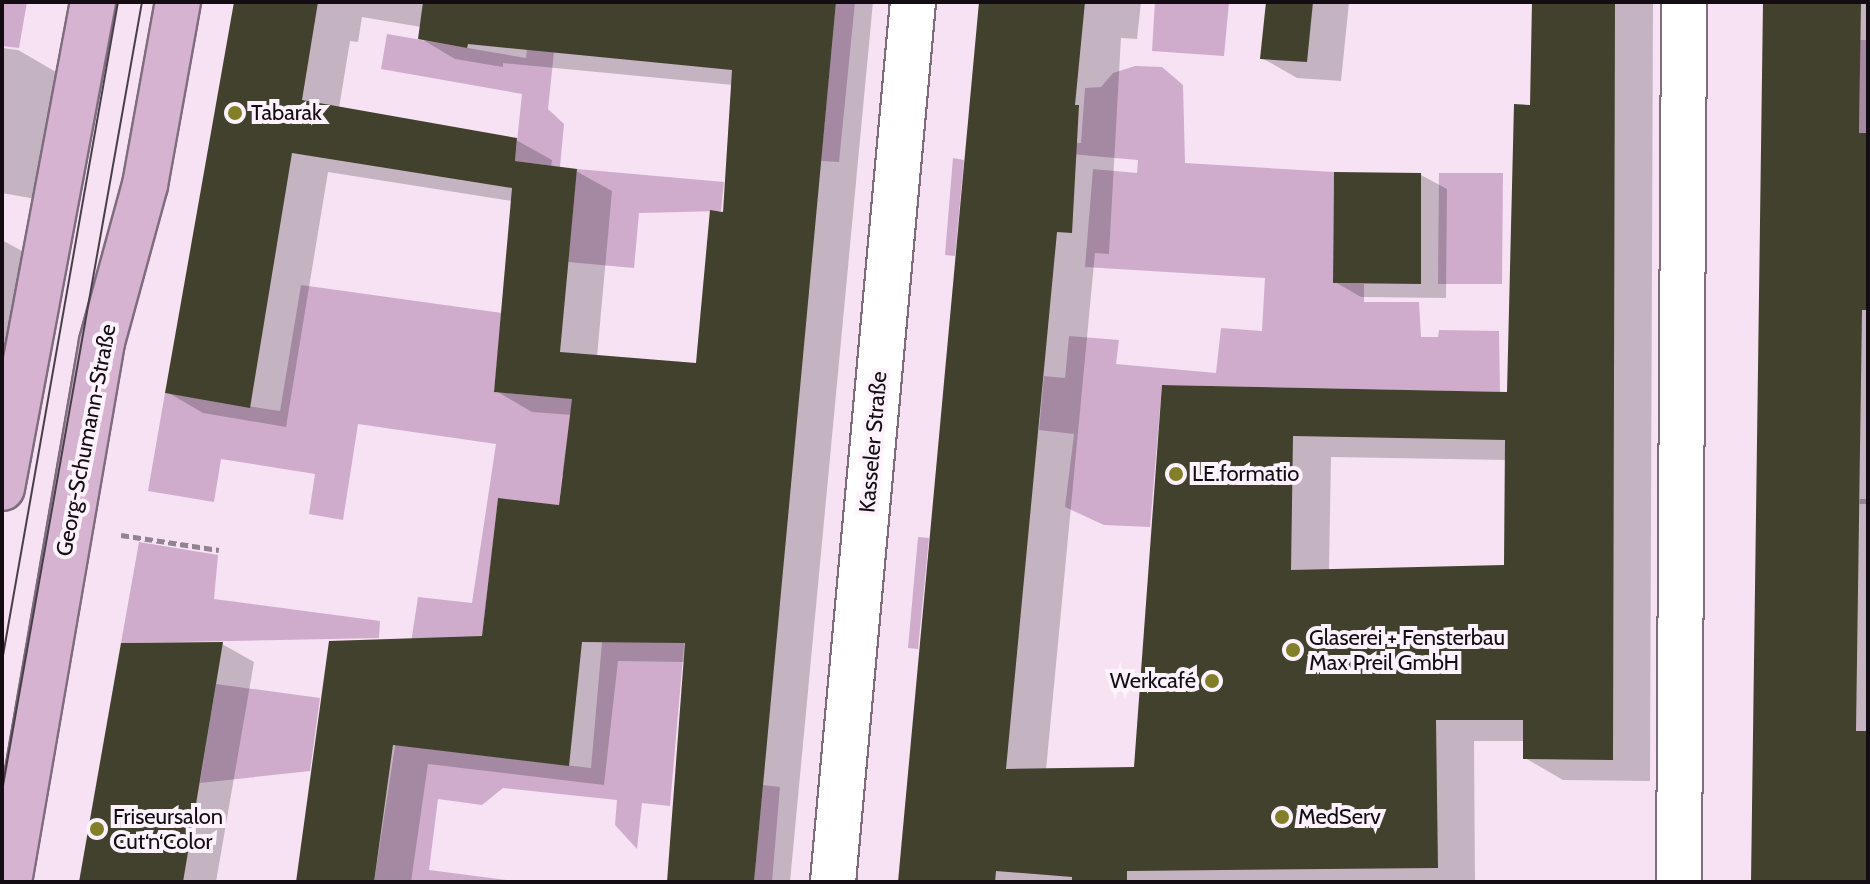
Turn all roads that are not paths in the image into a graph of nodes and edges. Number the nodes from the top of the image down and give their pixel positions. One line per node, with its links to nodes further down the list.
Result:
1 (93, 2): 5 (main road)
2 (178, 2): 7 (main road, Georg-Schumann-Straße)
3 (913, 2): 8 (street, Kasseler Straße)
4 (1684, 2): 9 (street)
5 (9, 423): 6 (main road)
6 (2, 488)
7 (9, 882)
8 (833, 882)
9 (1679, 882)

